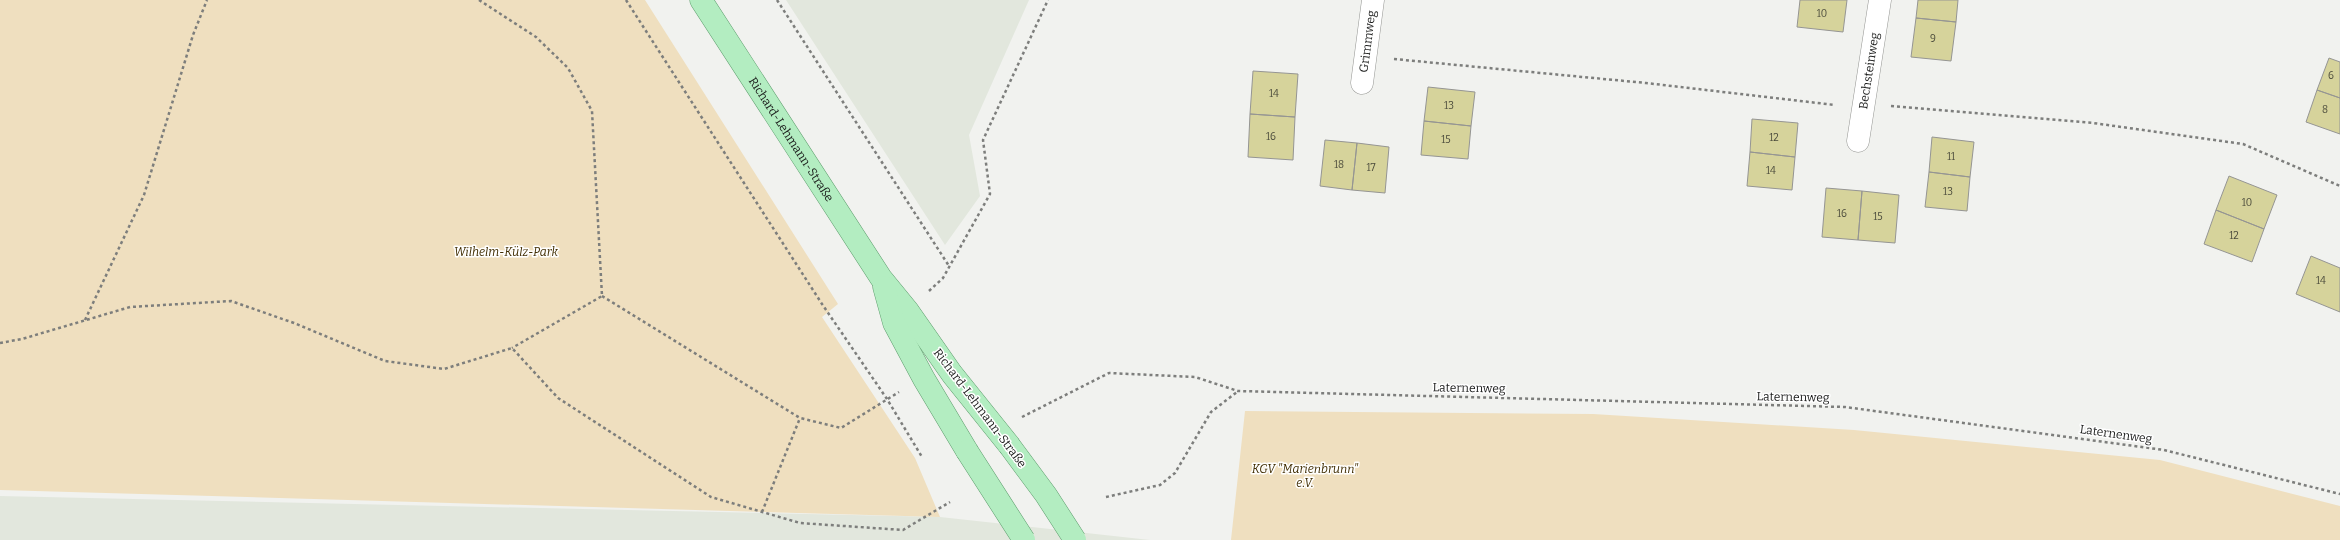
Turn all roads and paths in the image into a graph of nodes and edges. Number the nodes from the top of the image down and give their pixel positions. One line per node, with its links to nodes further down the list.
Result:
1 (207, 0): 18 (path)
2 (479, 0): 16 (path)
3 (626, 0): 23 (path)
4 (700, 0): 15 (main road, Richard-Lehmann-Straße)
5 (777, 0): 14 (path)
6 (1048, 0): 14 (path)
7 (1373, 0): 9 (street, Grimmweg)
8 (1880, 0): 11 (street, Bechsteinweg)
9 (1366, 56): 10 (street, Grimmweg); 11 (path)
10 (1362, 83)
11 (1864, 106): 12 (street, Bechsteinweg); 13 (path)
12 (1858, 141)
13 (2340, 186)
14 (949, 266): 17 (path)
15 (881, 278): 17 (main road, Richard-Lehmann-Straße); 21 (main road, Richard-Lehmann-Straße)
16 (602, 296): 20 (path); 24 (path)
17 (908, 311): 25 (main road, Richard-Lehmann-Straße)
18 (84, 320): 19 (path); 20 (path)
19 (0, 342)
20 (512, 348): 30 (path)
21 (924, 379): 23 (path); 31 (main road, Richard-Lehmann-Straße, bridge)
22 (1238, 391): 25 (path, Laternenweg); 27 (path, Laternenweg); 28 (path)
23 (887, 399): 24 (path); 26 (path)
24 (800, 418): 30 (path)
25 (1003, 438): 32 (main road, Richard-Lehmann-Straße, bridge)
26 (922, 457)
27 (2340, 494)
28 (1106, 497)
29 (950, 502): 30 (path)
30 (762, 512)
31 (1024, 540)
32 (1075, 540)

